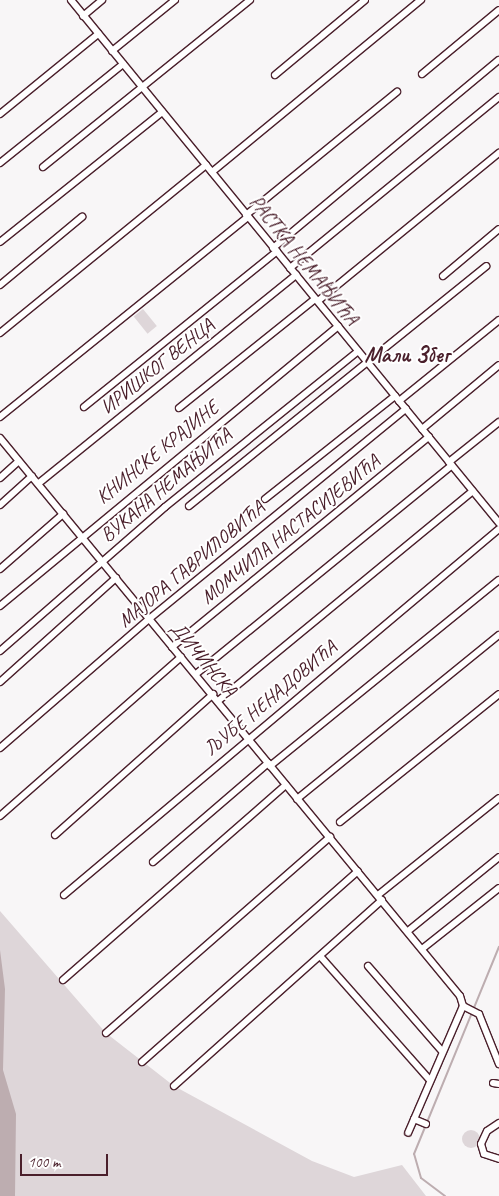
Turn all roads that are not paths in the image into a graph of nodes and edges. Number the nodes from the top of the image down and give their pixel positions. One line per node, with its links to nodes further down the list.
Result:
1 (71, 0): 8 (street, РАСТКА НЕМАЊИЋА)
2 (102, 0): 8 (street)
3 (175, 0): 10 (street)
4 (250, 0): 15 (street)
5 (365, 0): 13 (street)
6 (421, 0): 24 (street)
7 (499, 10): 14 (street)
8 (83, 16): 9 (street, РАСТКА НЕМАЊИЋА)
9 (98, 34): 10 (street, РАСТКА НЕМАЊИЋА); 19 (street)
10 (112, 51): 12 (street, РАСТКА НЕМАЊИЋА)
11 (499, 60): 29 (street)
12 (122, 64): 15 (street, РАСТКА НЕМАЊИЋА); 21 (street)
13 (275, 74)
14 (422, 74)
15 (142, 87): 18 (street, РАСТКА НЕМАЊИЋА); 23 (street)
16 (397, 92): 25 (street)
17 (499, 97): 31 (street)
18 (162, 112): 22 (street, РАСТКА НЕМАЊИЋА); 28 (street)
19 (0, 114)
20 (499, 153): 35 (street)
21 (0, 162)
22 (206, 165): 24 (street, РАСТКА НЕМАЊИЋА); 38 (street)
23 (44, 167)
24 (212, 172): 25 (street, РАСТКА НЕМАЊИЋА)
25 (247, 216): 29 (street, РАСТКА НЕМАЊИЋА); 46 (street)
26 (82, 217): 34 (street)
27 (499, 229): 33 (street)
28 (0, 242)
29 (275, 249): 31 (street, РАСТКА НЕМАЊИЋА); 43 (street)
30 (486, 266): 40 (street)
31 (290, 268): 32 (street, РАСТКА НЕМАЊИЋА)
32 (296, 275): 35 (street, РАСТКА НЕМАЊИЋА); 55 (street, ИРИШКОГ ВЕНЦА)
33 (443, 276)
34 (0, 285)
35 (316, 300): 37 (street, РАСТКА НЕМАЊИЋА); 44 (street)
36 (499, 320): 42 (street)
37 (338, 326): 39 (street, РАСТКА НЕМАЊИЋА); 65 (street, КНИНСКЕ КРАЈИНЕ)
38 (0, 333)
39 (358, 351): 40 (street, РАСТКА НЕМАЊИЋА); 66 (street, ВУКАНА НЕМАЊИЋА)
40 (367, 362): 42 (street, РАСТКА НЕМАЊИЋА); 59 (street)
41 (499, 365): 48 (street)
42 (397, 398): 45 (street, РАСТКА НЕМАЊИЋА); 57 (street)
43 (84, 408)
44 (179, 408)
45 (406, 409): 48 (street, РАСТКА НЕМАЊИЋА); 71 (street, МАЈОРА ГАВРИЛОВИЋА)
46 (0, 417)
47 (499, 422): 52 (street)
48 (422, 428): 49 (street, РАСТКА НЕМАЊИЋА)
49 (429, 437): 52 (street, РАСТКА НЕМАЊИЋА); 73 (street, МОМЧИЛА НАСТАСИЈЕВИЋА)
50 (0, 438): 51 (street, ДИЧИНСКА)
51 (19, 461): 53 (street, ДИЧИНСКА); 54 (street)
52 (451, 464): 56 (street, РАСТКА НЕМАЊИЋА); 76 (street)
53 (32, 476): 55 (street, ДИЧИНСКА); 58 (street)
54 (0, 478)
55 (38, 483): 61 (street, ДИЧИНСКА)
56 (473, 491): 62 (street, РАСТКА НЕМАЊИЋА); 80 (street)
57 (266, 499)
58 (0, 505)
59 (190, 506)
60 (499, 509): 62 (street)
61 (63, 514): 65 (street, ДИЧИНСКА); 67 (street)
62 (492, 515): 63 (street, РАСТКА НЕМАЊИЋА)
63 (499, 523)
64 (499, 529): 81 (street, ЉУБЕ НЕНАДОВИЋА)
65 (80, 536): 66 (street, ДИЧИНСКА); 70 (street, КНИНСКЕ КРАЈИНЕ)
66 (102, 560): 68 (street, ДИЧИНСКА); 74 (street, ВУКАНА НЕМАЊИЋА)
67 (0, 569)
68 (116, 578): 71 (street, ДИЧИНСКА); 77 (street)
69 (499, 580): 83 (street)
70 (0, 606)
71 (149, 619): 73 (street, ДИЧИНСКА); 82 (street, МАЈОРА ГАВРИЛОВИЋА)
72 (499, 635): 86 (street)
73 (172, 647): 75 (street, ДИЧИНСКА)
74 (0, 651)
75 (181, 657): 76 (street, ДИЧИНСКА); 87 (street)
76 (196, 674): 78 (street, ДИЧИНСКА)
77 (0, 682)
78 (213, 694): 80 (street, ДИЧИНСКА); 89 (street)
79 (499, 694): 88 (street)
80 (218, 701): 81 (street, ДИЧИНСКА)
81 (247, 737): 83 (street, ДИЧИНСКА); 95 (street, ЉУБЕ НЕНАДОВИЋА)
82 (0, 748)
83 (269, 764): 84 (street, ДИЧИНСКА); 92 (street)
84 (286, 785): 86 (street, ДИЧИНСКА); 101 (street)
85 (499, 798): 96 (street)
86 (297, 799): 90 (street, ДИЧИНСКА)
87 (0, 816)
88 (340, 822)
89 (55, 836)
90 (330, 838): 93 (street, ДИЧИНСКА); 103 (street)
91 (499, 857): 97 (street)
92 (153, 862)
93 (358, 871): 96 (street, ДИЧИНСКА); 105 (street)
94 (499, 888): 98 (street)
95 (64, 895)
96 (380, 897): 97 (street, ДИЧИНСКА); 99 (street)
97 (408, 931): 98 (street, ДИЧИНСКА)
98 (422, 949): 102 (street, ДИЧИНСКА)
99 (320, 956): 107 (street); 108 (street)
100 (368, 966): 104 (street)
101 (63, 980)
102 (465, 1005): 104 (street); 106 (street)
103 (106, 1033)
104 (442, 1051): 107 (street)
105 (142, 1062)
106 (499, 1064)
107 (429, 1079): 109 (street)
108 (174, 1086)
109 (414, 1119): 111 (street); 112 (street)
110 (499, 1123): 113 (street)
111 (424, 1124)
112 (408, 1133)
113 (499, 1159)

